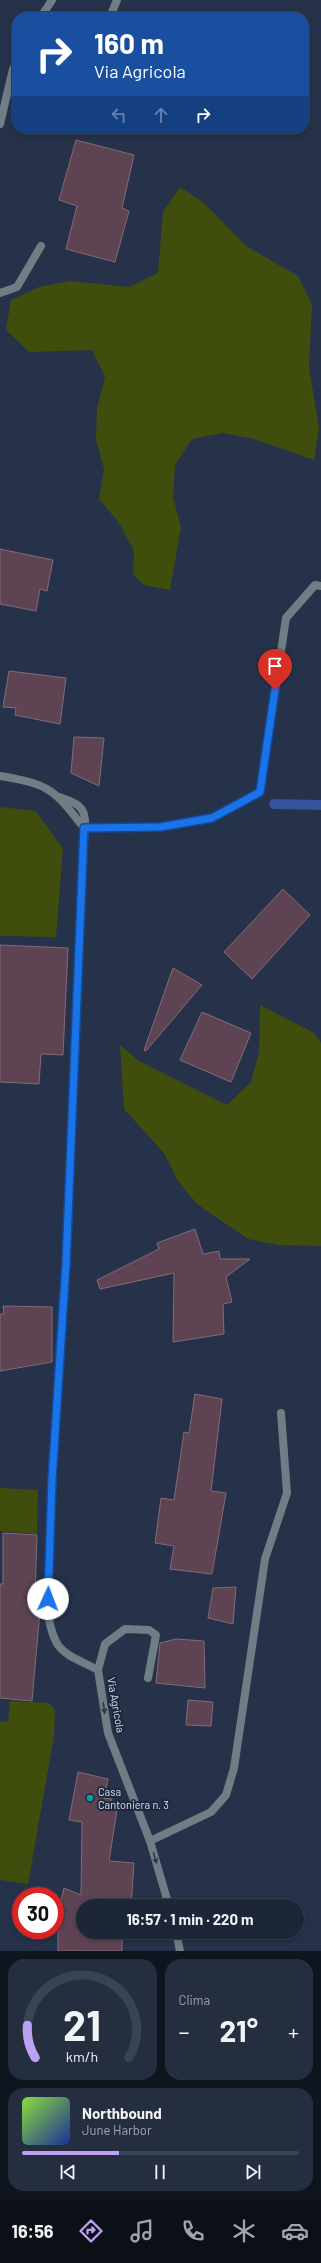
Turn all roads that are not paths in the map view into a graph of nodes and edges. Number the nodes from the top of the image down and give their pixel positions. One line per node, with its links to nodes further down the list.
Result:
1 (52, 0): 3 (street)
2 (117, 0): 4 (street)
3 (44, 12)
4 (112, 12)
5 (12, 77): 6 (street)
6 (0, 124)
7 (41, 246): 8 (street)
8 (0, 294)
9 (321, 586): 11 (street)
10 (0, 776): 11 (street, Via Agricola)
11 (84, 828): 13 (street, Via Agricola)
12 (281, 1413): 15 (street)
13 (98, 1670): 14 (street); 15 (street, Via Agricola, one-way to 15)
14 (148, 1678)
15 (150, 1841): 16 (street, Via Agricola, one-way to 16)
16 (166, 1899)
17 (176, 1939): 18 (street)
18 (180, 1951)

